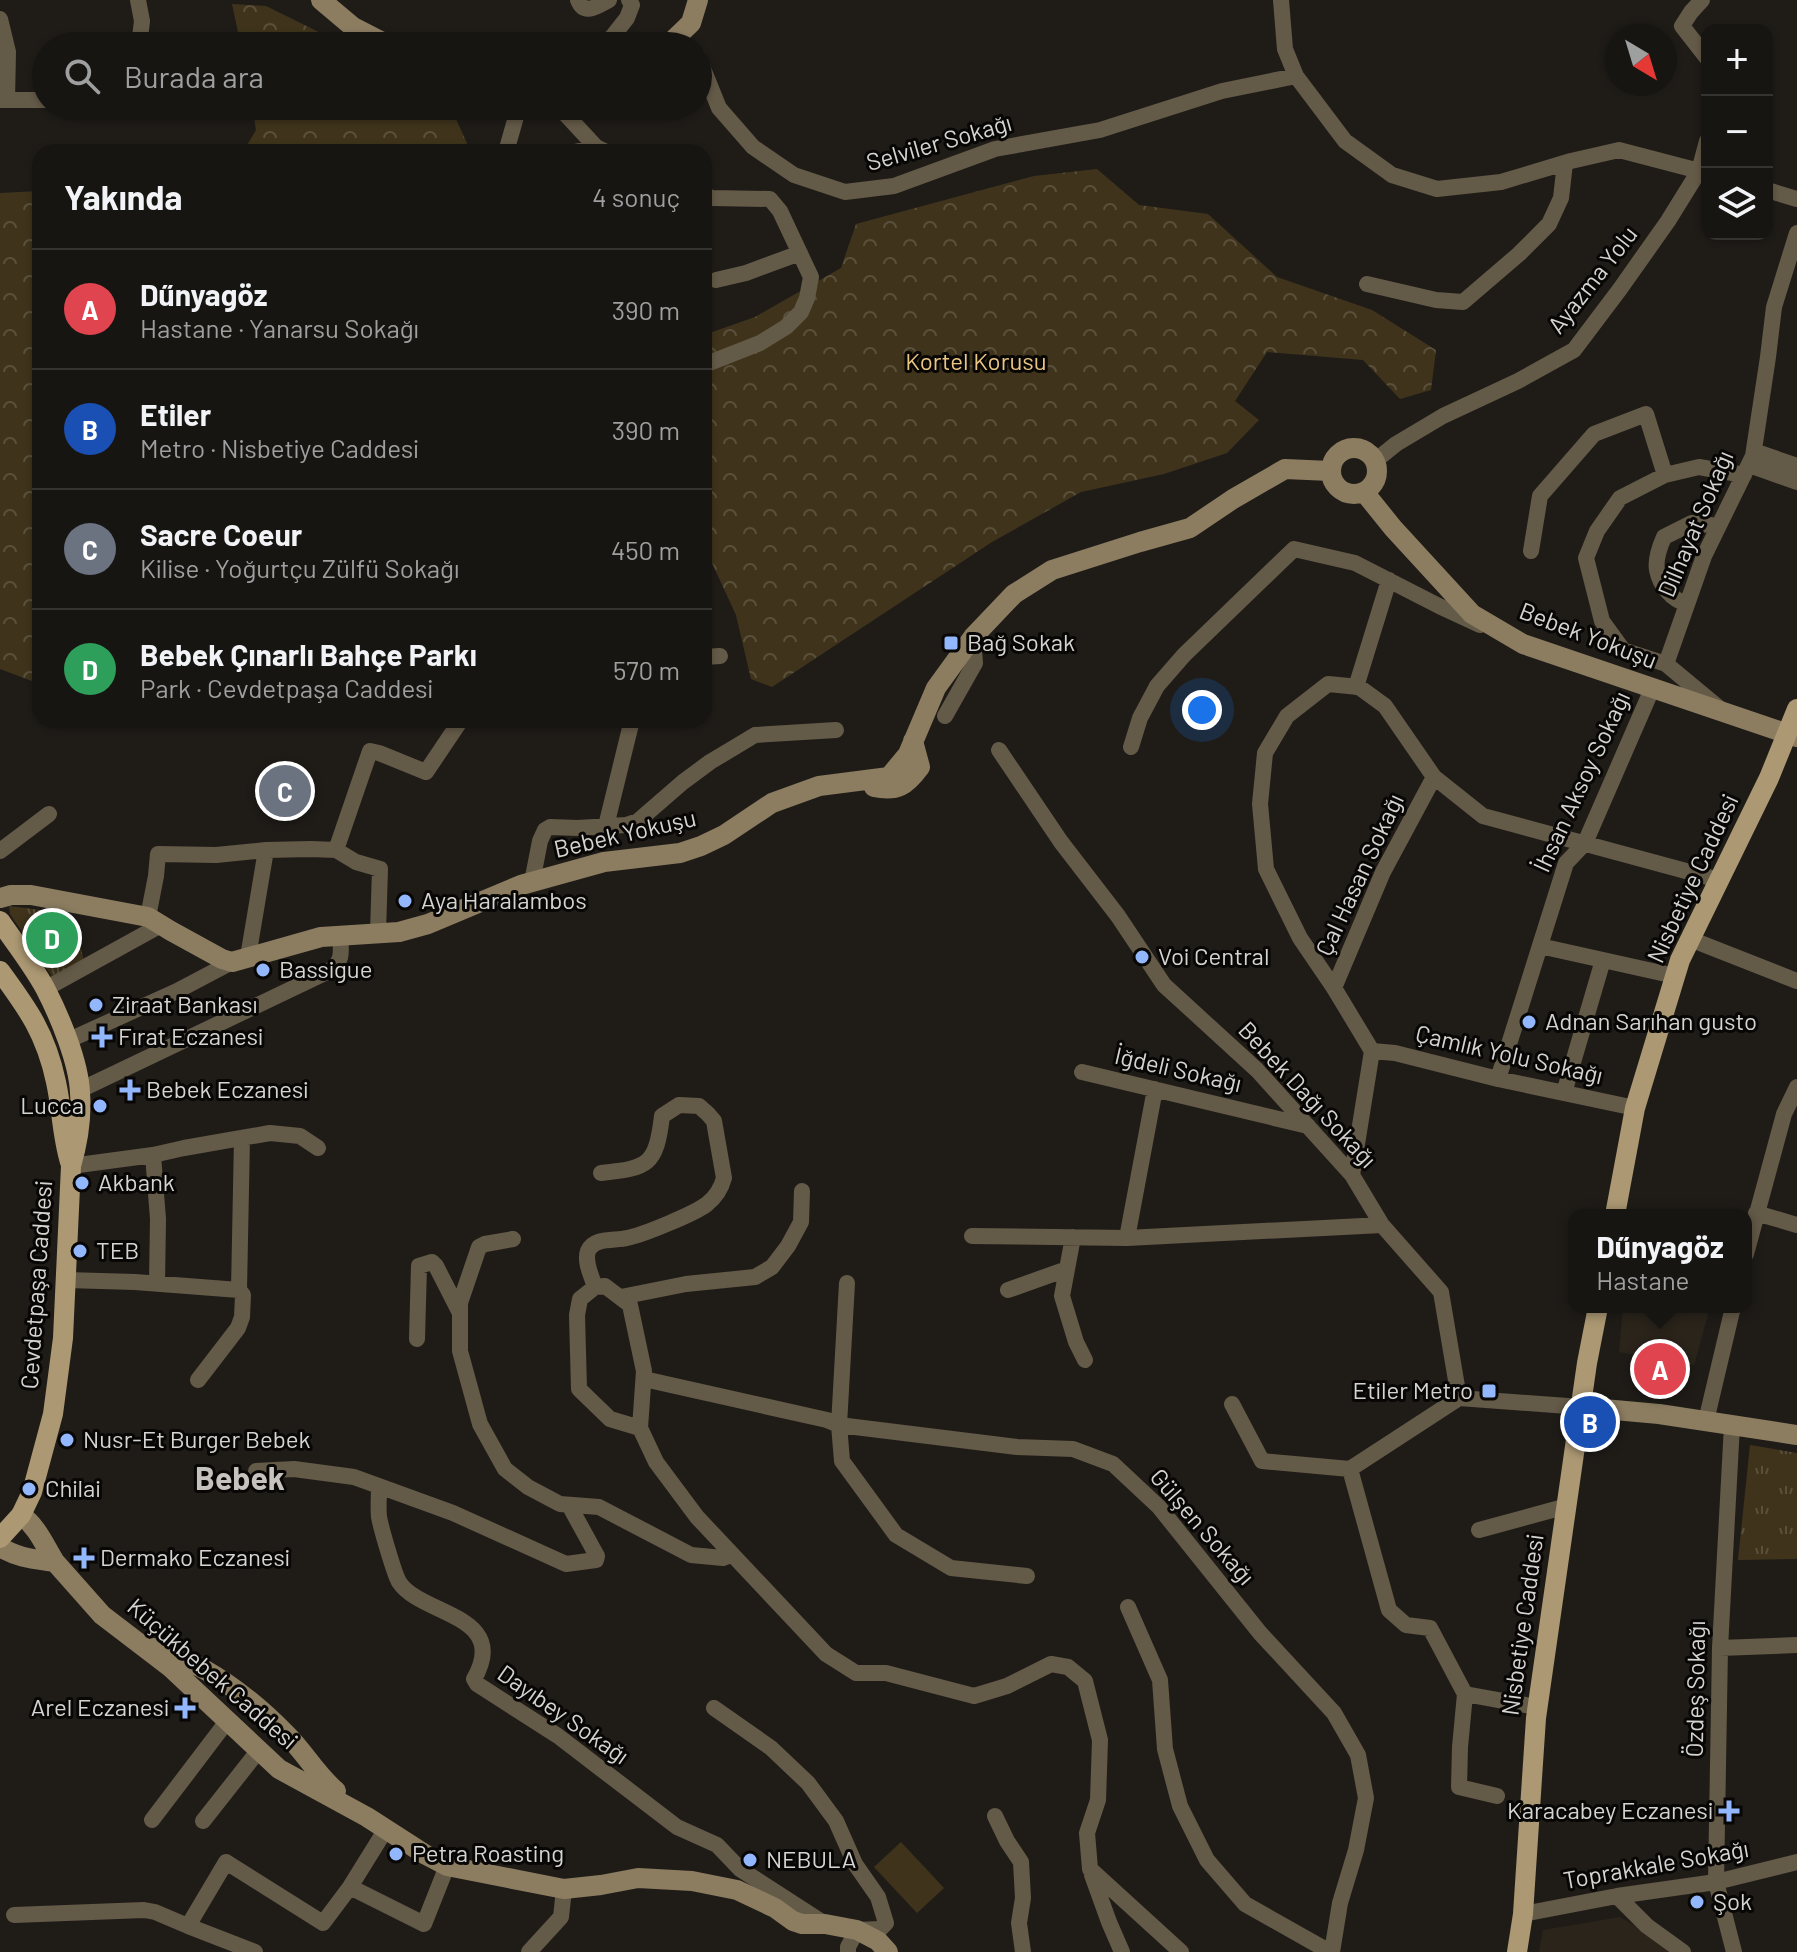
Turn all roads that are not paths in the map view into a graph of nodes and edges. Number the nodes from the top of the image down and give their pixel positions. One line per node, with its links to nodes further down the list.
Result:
1 (138, 0): 11 (street)
2 (321, 0): 12 (street)
3 (578, 0): 4 (street)
4 (609, 0)
5 (629, 0): 13 (street)
6 (698, 0): 10 (street)
7 (1281, 0): 17 (street)
8 (1702, 0): 16 (street)
9 (0, 19): 19 (street)
10 (691, 23): 14 (street); 15 (street)
11 (141, 32)
12 (363, 32)
13 (616, 32)
14 (682, 32)
15 (693, 32)
16 (1701, 50)
17 (1296, 76): 18 (street, Selviler Sokağı); 25 (street)
18 (712, 91)
19 (4, 100): 20 (street)
20 (32, 100)
21 (515, 120): 23 (street)
22 (572, 120): 24 (street)
23 (508, 144)
24 (595, 144)
25 (1565, 163): 26 (street); 34 (street)
26 (1701, 171)
27 (1701, 175): 36 (street, Ayazma Yolu)
28 (1773, 192): 30 (street)
29 (712, 198): 32 (street)
30 (1797, 199)
31 (1797, 233): 37 (street, Dilhayat Sokağı)
32 (800, 253): 33 (street); 35 (street)
33 (716, 280)
34 (1367, 284)
35 (712, 362)
36 (1375, 461): 39 (street); 42 (street)
37 (1750, 462): 38 (street); 40 (street); 41 (street); 43 (street, Dilhayat Sokağı)
38 (1797, 466)
39 (1330, 471): 42 (street); 47 (street)
40 (1665, 475): 44 (street); 49 (street)
41 (1797, 482)
42 (1364, 492): 48 (street, Bebek Yokuşu)
43 (1718, 526): 46 (street, Dilhayat Sokağı); 46 (street)
44 (1531, 551)
45 (1389, 580): 48 (street); 50 (street); 59 (street)
46 (1687, 604): 49 (street, Dilhayat Sokağı)
47 (973, 637): 54 (street); 69 (street, Bebek Yokuşu)
48 (1523, 644): 51 (street, Bebek Yokuşu)
49 (1666, 664): 53 (street)
50 (1356, 687): 61 (street); 83 (street)
51 (1652, 689): 53 (street, Bebek Yokuşu); 64 (street, İhsan Aksoy Sokağı)
52 (1797, 709): 58 (main road, Nisbetiye Caddesi)
53 (1726, 713): 58 (street, Bebek Yokuşu)
54 (945, 716)
55 (456, 728): 66 (street)
56 (630, 728): 63 (street)
57 (836, 730): 63 (street)
58 (1792, 735): 68 (main road, Nisbetiye Caddesi)
59 (1131, 747)
60 (999, 750): 95 (street, Bebek Dağı Sokağı)
61 (1434, 777): 64 (street); 83 (street, Çal Hasan Sokağı)
62 (49, 814): 67 (street)
63 (606, 826): 69 (street)
64 (1585, 843): 68 (street); 76 (street, İhsan Aksoy Sokağı)
65 (266, 850): 66 (street); 72 (street); 77 (street)
66 (336, 850): 73 (street)
67 (0, 851)
68 (1719, 880): 75 (main road, Nisbetiye Caddesi)
69 (532, 882): 73 (street, Bebek Yokuşu)
70 (0, 898): 72 (street)
71 (0, 921): 82 (main road, Cevdetpaşa Caddesi)
72 (155, 921): 77 (street); 82 (street)
73 (378, 933): 74 (street, Bebek Yokuşu)
74 (340, 935): 77 (street, Bebek Yokuşu); 92 (street)
75 (1690, 939): 80 (main road, Nisbetiye Caddesi); 81 (street)
76 (1540, 946): 78 (street); 89 (street, İhsan Aksoy Sokağı)
77 (240, 960): 85 (street)
78 (1603, 960): 80 (street); 93 (street)
79 (0, 971): 84 (main road, Cevdetpaşa Caddesi)
80 (1675, 976): 94 (main road, Nisbetiye Caddesi)
81 (1797, 981)
82 (42, 984): 84 (main road); 85 (main road, Cevdetpaşa Caddesi)
83 (1334, 988): 87 (street, Çal Hasan Sokağı)
84 (17, 994): 86 (main road, Cevdetpaşa Caddesi)
85 (67, 1041): 86 (main road); 92 (main road, Cevdetpaşa Caddesi)
86 (46, 1047): 99 (main road, Cevdetpaşa Caddesi)
87 (1372, 1051): 89 (street, Çamlık Yolu Sokağı); 101 (street)
88 (1082, 1072): 91 (street, İğdeli Sokağı)
89 (1498, 1079): 93 (street, Çamlık Yolu Sokağı)
90 (1797, 1087): 104 (street)
91 (1155, 1089): 95 (street, İğdeli Sokağı); 110 (street)
92 (80, 1090): 99 (main road, Cevdetpaşa Caddesi)
93 (1564, 1093): 94 (street, Çamlık Yolu Sokağı)
94 (1635, 1108): 103 (main road, Nisbetiye Caddesi)
95 (1308, 1126): 101 (street, Bebek Dağı Sokağı)
96 (242, 1138): 97 (street); 98 (street); 117 (street)
97 (318, 1148)
98 (153, 1155): 99 (street); 115 (street)
99 (71, 1166): 113 (main road, Cevdetpaşa Caddesi)
100 (601, 1173): 116 (street)
101 (1352, 1175): 105 (street, Bebek Dağı Sokağı)
102 (802, 1191): 119 (street)
103 (1616, 1209)
104 (1756, 1213): 106 (street); 107 (street)
105 (1382, 1225): 110 (street); 127 (street, Bebek Dağı Sokağı)
106 (1797, 1225)
107 (1752, 1229)
108 (972, 1236): 109 (street)
109 (1073, 1237): 110 (street); 112 (street)
110 (1127, 1238)
111 (513, 1239): 122 (street)
112 (1067, 1269): 118 (street); 124 (street)
113 (66, 1280): 115 (street); 140 (main road, Cevdetpaşa Caddesi)
114 (847, 1283): 131 (street)
115 (157, 1284): 117 (street)
116 (595, 1287): 119 (street); 133 (street)
117 (239, 1290): 126 (street)
118 (1008, 1290)
119 (621, 1297): 125 (street)
120 (1597, 1313): 129 (main road, Nisbetiye Caddesi)
121 (1732, 1313): 130 (street)
122 (461, 1315): 123 (street); 138 (street)
123 (417, 1339)
124 (1085, 1360)
125 (644, 1379): 131 (street, Gülşen Sokağı); 133 (street)
126 (198, 1380)
127 (1459, 1398): 129 (street); 135 (street)
128 (1232, 1404): 135 (street)
129 (1581, 1407): 130 (street); 139 (main road, Nisbetiye Caddesi)
130 (1706, 1421): 132 (street)
131 (839, 1425): 146 (street); 181 (street, Gülşen Sokağı)
132 (1732, 1425): 134 (street); 150 (street, Özdeş Sokağı)
133 (640, 1428): 144 (street)
134 (1797, 1435)
135 (1350, 1469): 151 (street)
136 (256, 1471): 137 (street)
137 (379, 1486): 138 (street); 171 (street, Dayıbey Sokağı)
138 (569, 1505): 144 (street)
139 (1567, 1506): 141 (street); 152 (main road, Nisbetiye Caddesi)
140 (21, 1515): 142 (main road, Cevdetpaşa Caddesi); 145 (street, Küçükbebek Caddesi)
141 (1479, 1530)
142 (0, 1538)
143 (0, 1547): 145 (street)
144 (731, 1555): 164 (street)
145 (55, 1562): 148 (street, Küçükbebek Caddesi)
146 (1027, 1576)
147 (1128, 1607): 181 (street)
148 (141, 1644): 154 (street, Küçükbebek Caddesi); 158 (street)
149 (1797, 1645): 150 (street)
150 (1720, 1648): 165 (street, Özdeş Sokağı)
151 (1465, 1694): 152 (street); 156 (street)
152 (1537, 1707): 169 (main road, Nisbetiye Caddesi)
153 (714, 1708): 173 (street)
154 (228, 1720): 155 (street, Küçükbebek Caddesi); 159 (street)
155 (259, 1750): 158 (street, Küçükbebek Caddesi); 160 (street)
156 (1497, 1796)
157 (995, 1816): 178 (street)
158 (367, 1817): 161 (street, Küçükbebek Caddesi)
159 (152, 1820)
160 (203, 1821)
161 (386, 1829): 163 (street, Küçükbebek Caddesi); 166 (street)
162 (1797, 1862): 165 (street, Toprakkale Sokağı)
163 (447, 1866): 166 (street); 167 (street, Küçükbebek Caddesi)
164 (1090, 1869): 179 (street); 180 (street)
165 (1716, 1882): 168 (street, Toprakkale Sokağı); 184 (street, Özdeş Sokağı)
166 (350, 1887): 172 (street)
167 (564, 1889): 171 (street, Küçükbebek Caddesi); 175 (street)
168 (1617, 1896): 169 (street, Toprakkale Sokağı); 183 (street)
169 (1523, 1914): 182 (main road, Nisbetiye Caddesi)
170 (14, 1915): 172 (street)
171 (825, 1924): 173 (street, Küçükbebek Caddesi)
172 (188, 1926): 174 (street)
173 (857, 1930): 176 (street); 177 (street, Küçükbebek Caddesi)
174 (255, 1952)
175 (529, 1952)
176 (848, 1952)
177 (888, 1952)
178 (1023, 1952)
179 (1122, 1952)
180 (1181, 1952)
181 (1331, 1952)
182 (1517, 1952)
183 (1683, 1952)
184 (1734, 1952)

